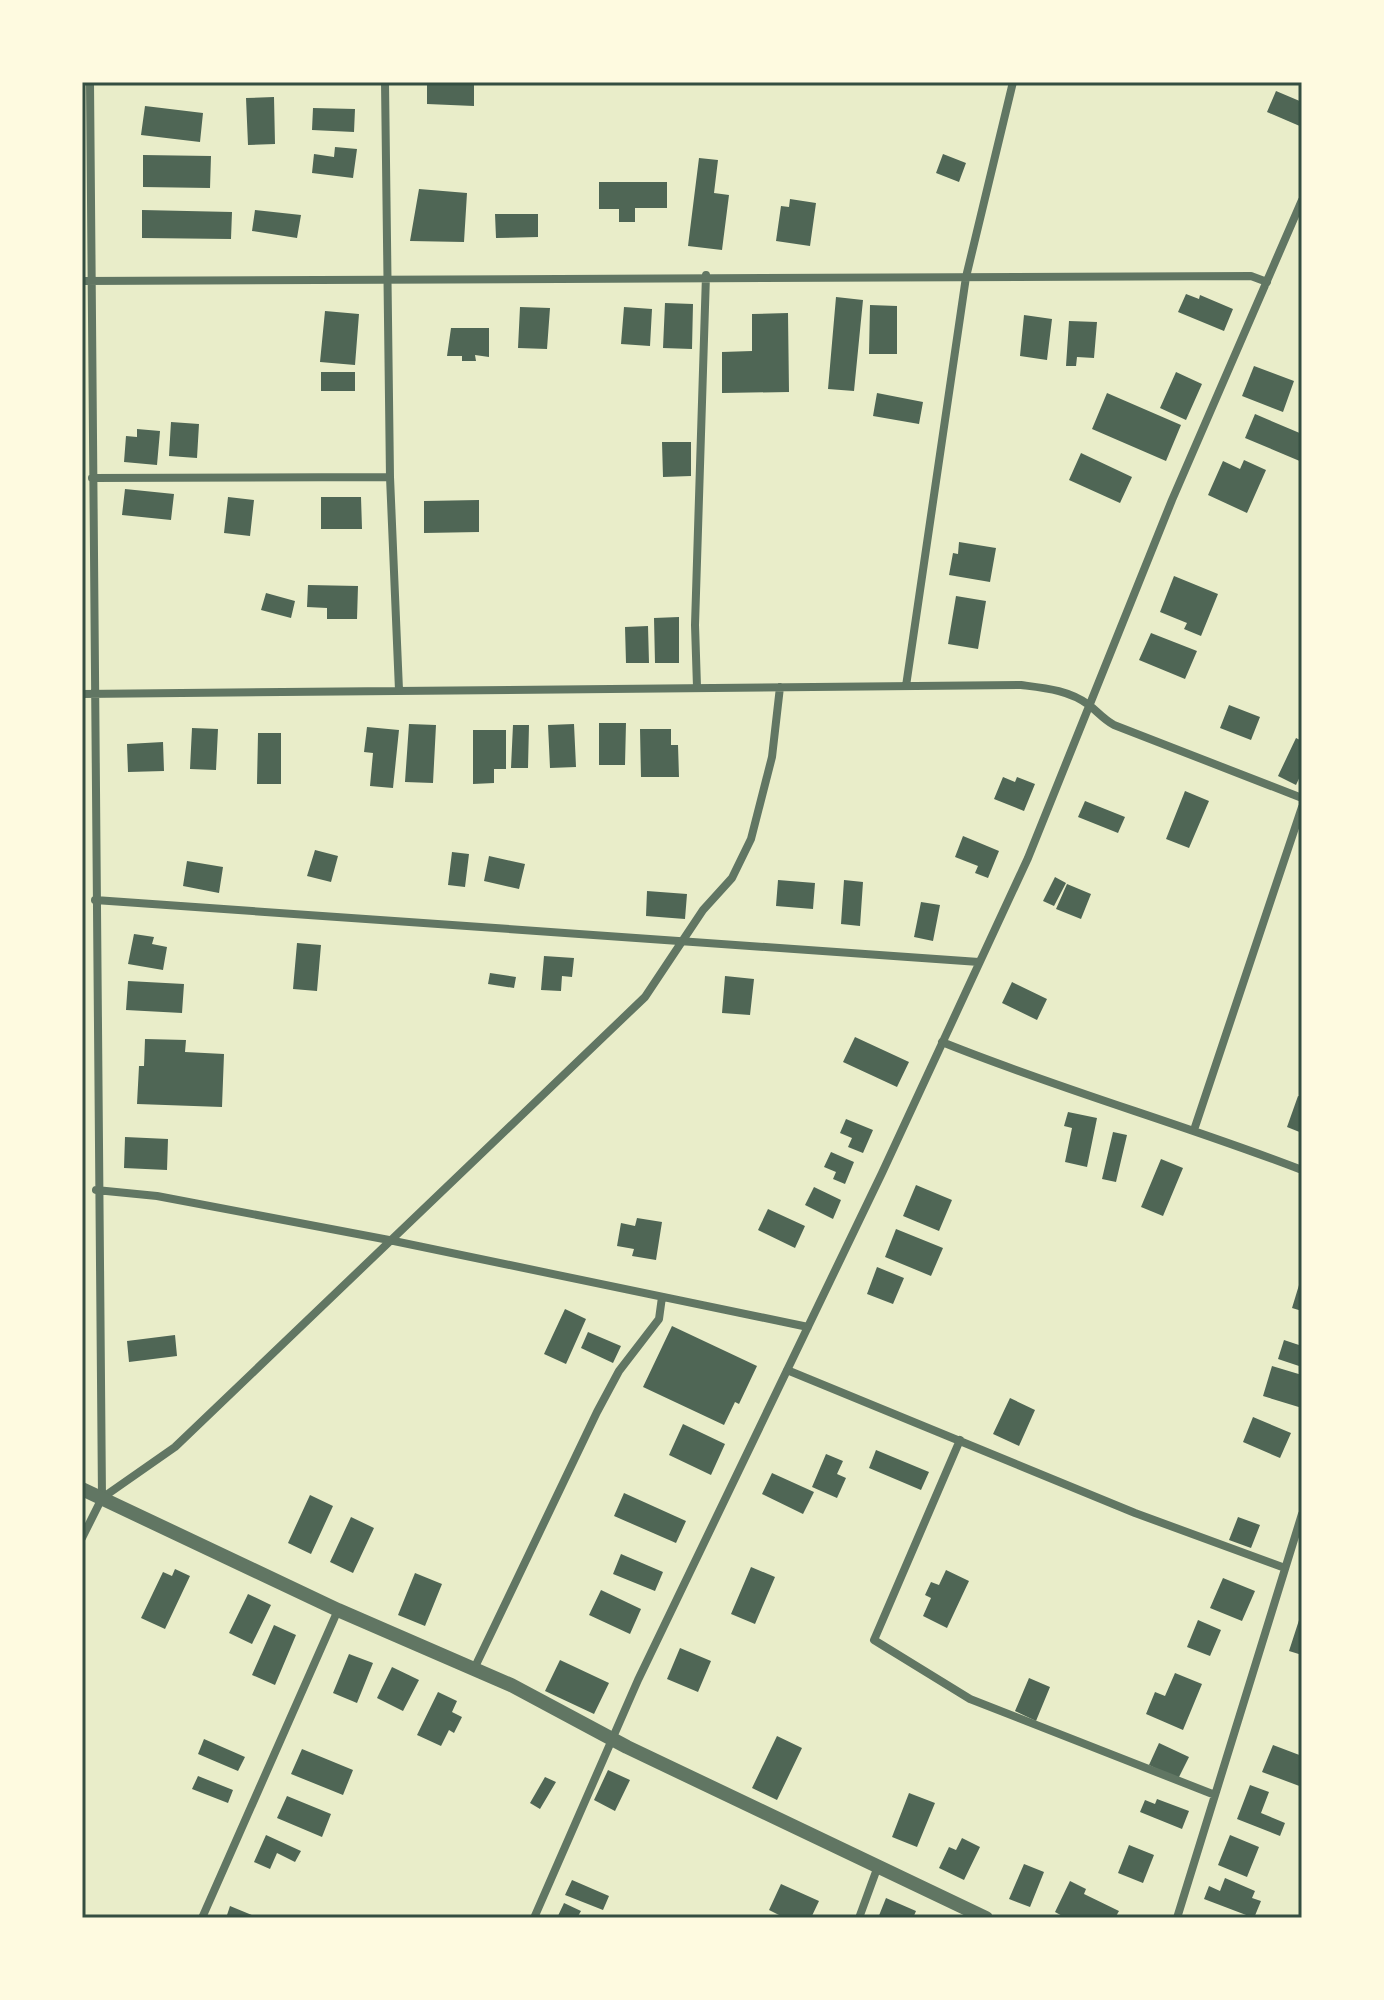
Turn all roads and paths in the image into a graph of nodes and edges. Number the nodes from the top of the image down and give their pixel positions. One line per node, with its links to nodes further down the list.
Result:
1 (90, 82): 7 (street)
2 (385, 82): 8 (street)
3 (1013, 82): 6 (street)
4 (1302, 201): 9 (street)
5 (706, 275): 6 (street); 8 (street); 13 (street)
6 (966, 277): 9 (street); 12 (street)
7 (87, 281): 8 (street); 11 (street)
8 (388, 282): 10 (street)
9 (1267, 282): 18 (street)
10 (390, 477): 11 (street); 15 (street)
11 (92, 478): 17 (street)
12 (906, 686): 14 (street); 18 (street)
13 (697, 687): 14 (street); 15 (street)
14 (780, 687): 22 (street)
15 (399, 690): 17 (street)
16 (82, 694): 17 (street)
17 (95, 695): 21 (street)
18 (1090, 706): 19 (street); 23 (street)
19 (1302, 798)
20 (1302, 807): 25 (street)
21 (95, 900): 22 (street); 27 (street)
22 (681, 942): 23 (street); 28 (street)
23 (979, 962): 24 (street)
24 (942, 1042): 25 (street); 30 (street)
25 (1194, 1130): 26 (street)
26 (1302, 1170)
27 (96, 1190): 28 (street); 34 (street)
28 (389, 1240): 29 (street); 34 (street)
29 (662, 1297): 30 (street); 39 (street)
30 (808, 1327): 31 (street)
31 (787, 1370): 32 (street); 40 (street)
32 (960, 1440): 37 (street); 41 (street)
33 (82, 1489): 34 (street)
34 (102, 1498): 36 (street); 38 (street)
35 (1302, 1514): 37 (street)
36 (82, 1538)
37 (1285, 1568): 41 (street)
38 (338, 1610): 39 (street); 43 (street)
39 (473, 1671): 40 (street)
40 (613, 1739): 42 (street); 44 (street)
41 (1215, 1795): 47 (street)
42 (878, 1866): 45 (street); 46 (street)
43 (202, 1918)
44 (534, 1918)
45 (859, 1918)
46 (986, 1918)
47 (1177, 1918)

